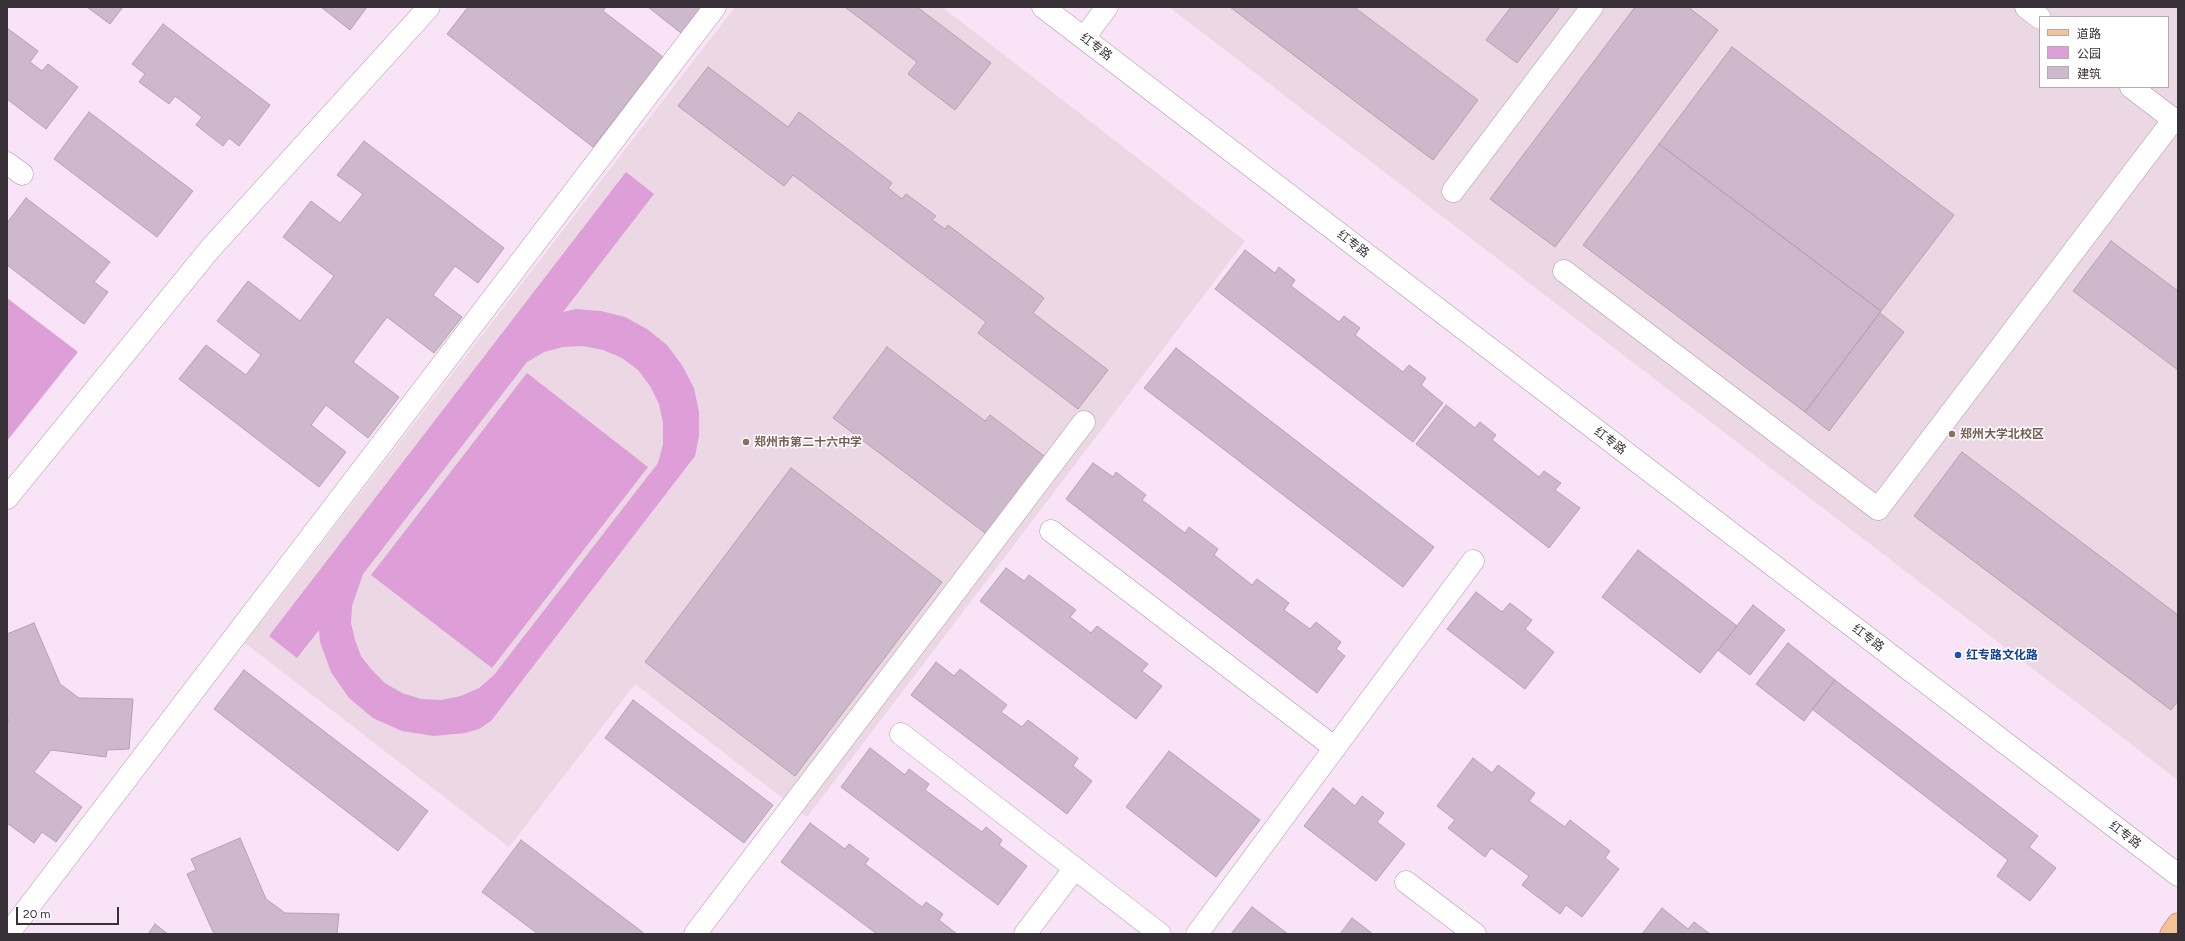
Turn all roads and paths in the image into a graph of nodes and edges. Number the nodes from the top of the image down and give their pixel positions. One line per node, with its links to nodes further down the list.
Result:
1 (429, 7): 14 (street)
2 (715, 7): 23 (street)
3 (1043, 7): 8 (street, 红专路)
4 (1108, 7): 8 (street)
5 (1592, 7): 11 (street)
6 (2026, 7): 7 (street)
7 (2039, 17)
8 (1084, 38): 20 (street, 红专路)
9 (2132, 88): 10 (street)
10 (2176, 121): 12 (street)
11 (1452, 191)
12 (1564, 271)
13 (1084, 422): 24 (street)
14 (7, 498)
15 (1051, 531): 18 (street)
16 (1473, 561): 18 (street)
17 (901, 734): 19 (street)
18 (1335, 748): 27 (street)
19 (1075, 868): 25 (street); 26 (street)
20 (2178, 875)
21 (1406, 882): 28 (street)
22 (2178, 924): 29 (main road)
23 (8, 934)
24 (696, 934)
25 (1026, 934)
26 (1160, 934)
27 (1197, 934)
28 (1476, 934)
29 (2171, 934)

